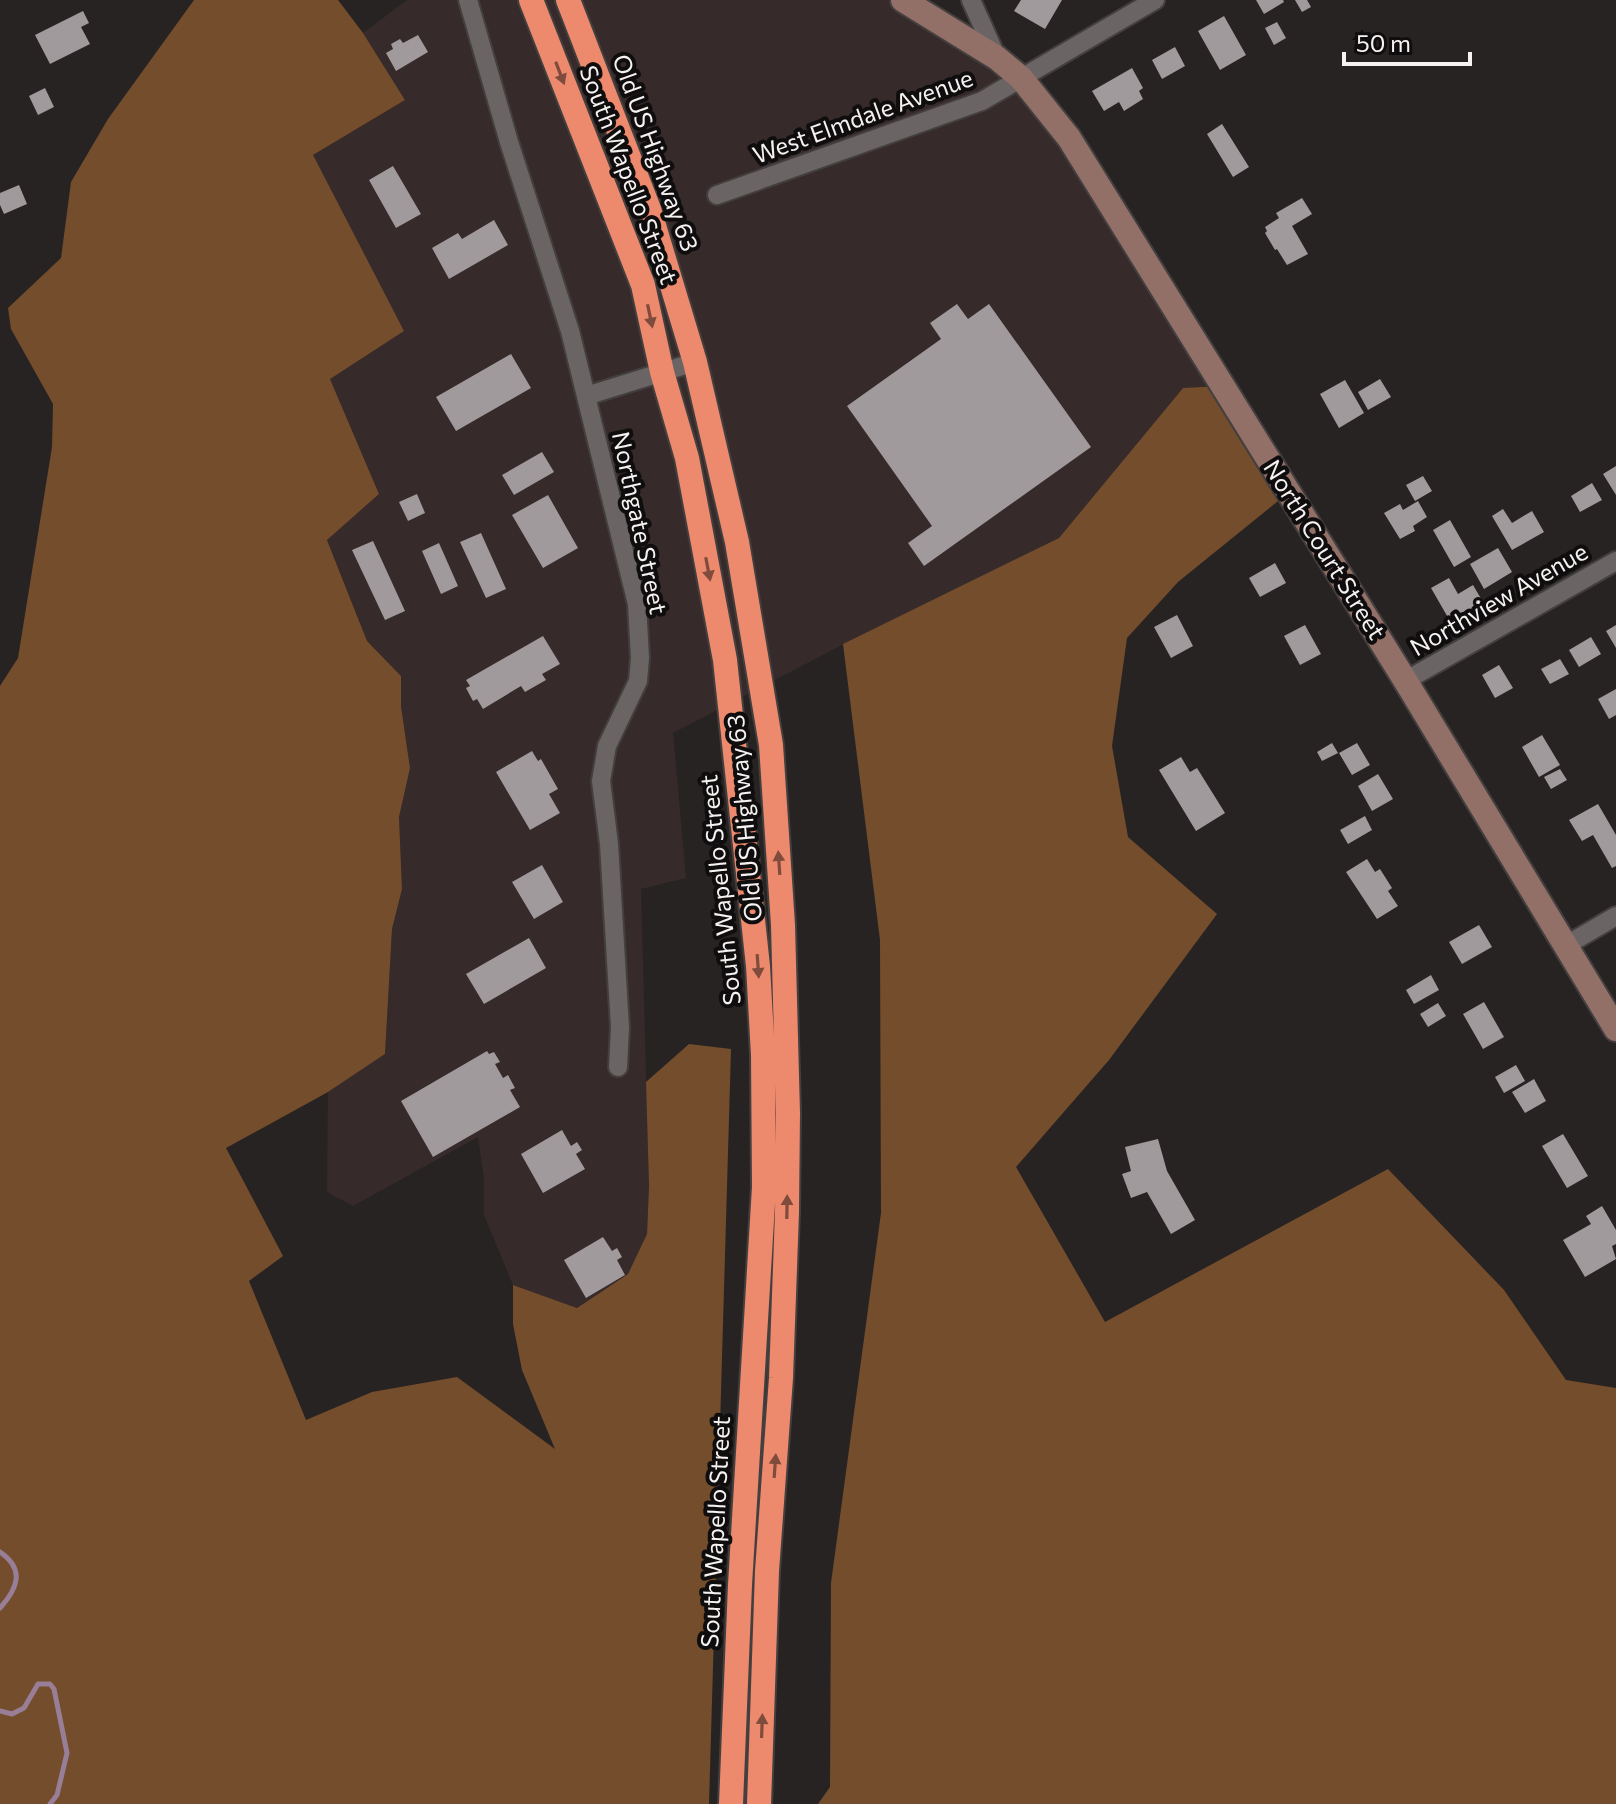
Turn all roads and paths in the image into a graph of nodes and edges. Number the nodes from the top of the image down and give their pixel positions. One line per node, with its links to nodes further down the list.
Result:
1 (468, 0): 12 (street, Northgate Street)
2 (531, 0): 11 (highway, South Wapello Street, one-way to 11)
3 (568, 0): 10 (highway, Old US Highway 63)
4 (903, 0): 7 (main road, North Court Street)
5 (971, 0): 7 (street)
6 (1155, 0): 8 (street, West Elmdale Avenue)
7 (997, 58): 8 (main road, North Court Street)
8 (1021, 78): 9 (street, West Elmdale Avenue); 14 (main road, North Court Street)
9 (717, 195)
10 (695, 362): 11 (street); 20 (highway, Old US Highway 63, one-way to 10)
11 (662, 372): 12 (street); 19 (highway, South Wapello Street, one-way to 19)
12 (586, 396): 18 (street, Northgate Street)
13 (1616, 561): 14 (street, Northview Avenue)
14 (1405, 681): 16 (main road, North Court Street)
15 (1616, 916): 16 (street)
16 (1565, 946): 17 (main road, North Court Street)
17 (1616, 1029)
18 (618, 1067)
19 (731, 1804)
20 (759, 1804)

